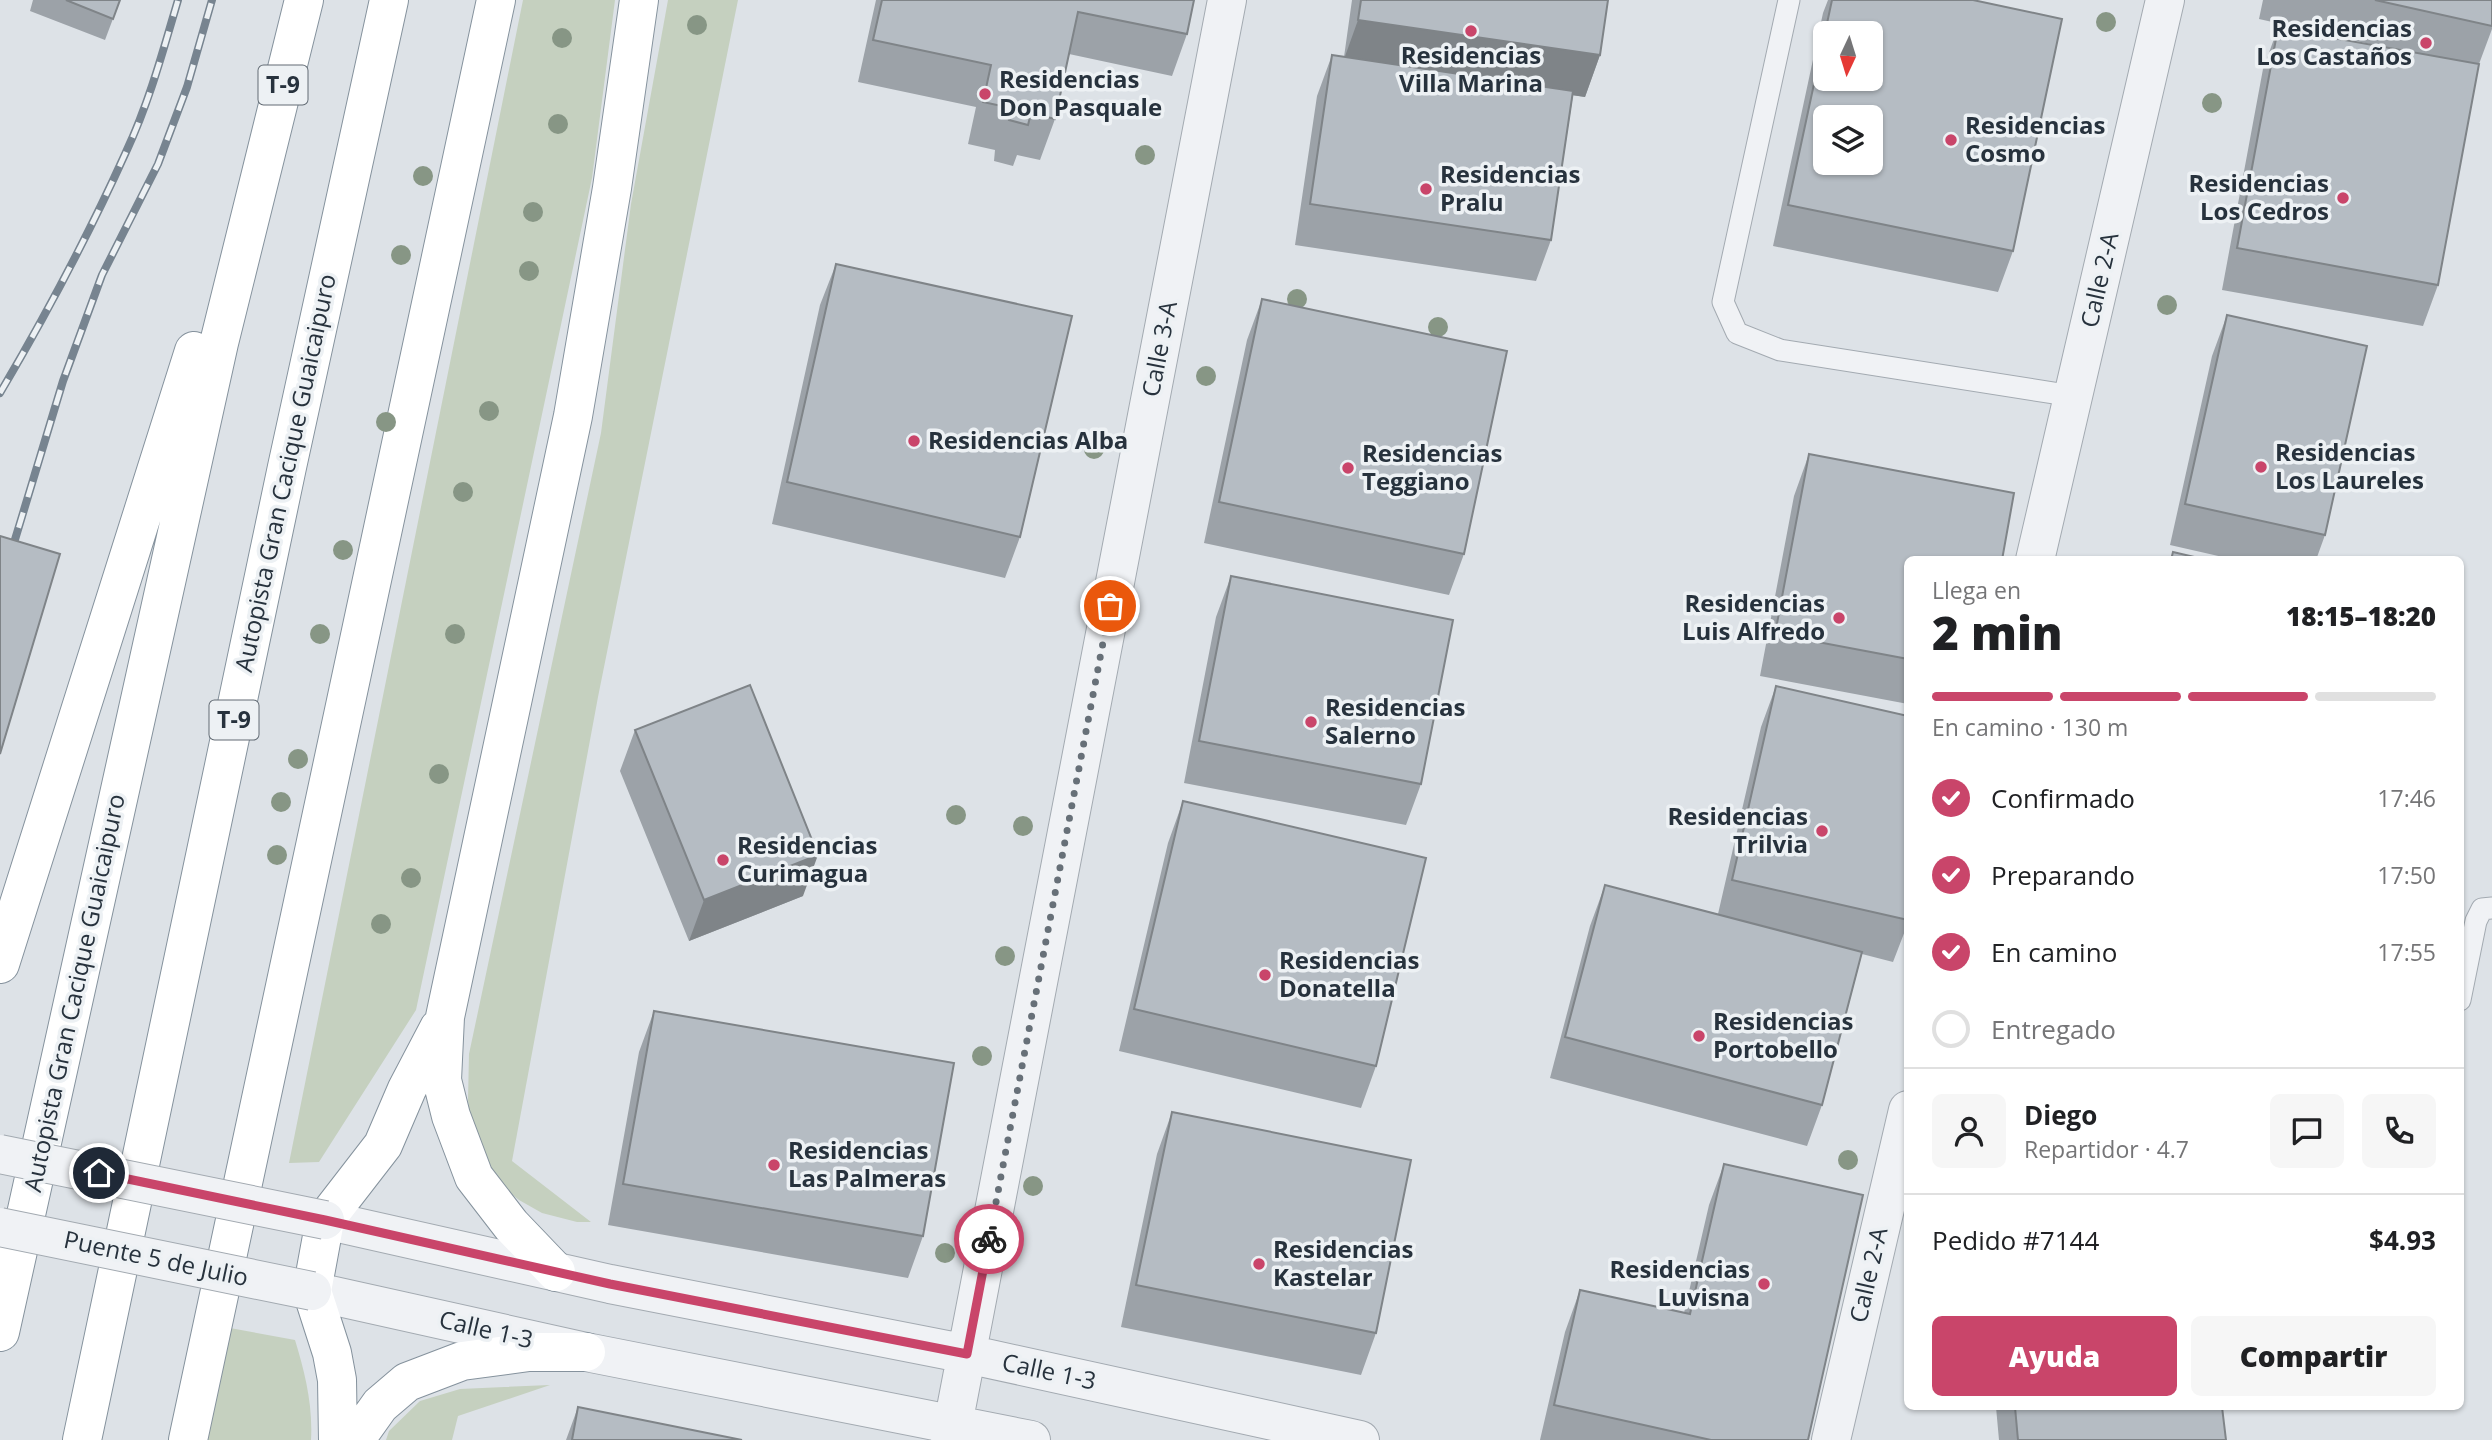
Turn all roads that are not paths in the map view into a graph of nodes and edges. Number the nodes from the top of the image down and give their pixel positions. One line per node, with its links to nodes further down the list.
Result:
1 (304, 0): 8 (highway, Autopista Gran Cacique Guaicaipuro / T-9)
2 (389, 0): 25 (highway, Autopista Gran Cacique Guaicaipuro / T-9)
3 (496, 0): 26 (highway)
4 (639, 0): 14 (highway)
5 (1227, 0): 23 (street, Calle 3-A)
6 (1789, 0): 9 (lane)
7 (2165, 0): 9 (street, Calle 2-A)
8 (262, 169): 12 (highway); 21 (highway, Autopista Gran Cacique Guaicaipuro / T-9)
9 (2073, 396): 10 (street, Calle 2-A)
10 (2036, 556)
11 (2492, 908): 13 (lane)
12 (0, 964)
13 (2464, 980)
14 (445, 1017): 17 (highway); 19 (highway)
15 (1904, 1127): 31 (street, Calle 2-A)
16 (0, 1154): 17 (street, bridge)
17 (325, 1220): 19 (street, Calle 1-3); 20 (highway)
18 (0, 1227): 20 (street, Puente 5 de Julio, bridge)
19 (556, 1272): 23 (street, Calle 1-3)
20 (312, 1291): 22 (street, Calle 1-3); 27 (highway)
21 (0, 1332)
22 (586, 1352): 24 (street, Calle 1-3); 28 (highway)
23 (967, 1354): 24 (street, Calle 3-A); 30 (street, Calle 1-3)
24 (952, 1432): 29 (street, Calle 1-3)
25 (82, 1440)
26 (188, 1440)
27 (338, 1440)
28 (355, 1440)
29 (1031, 1440)
30 (1360, 1440)
31 (1831, 1440)

